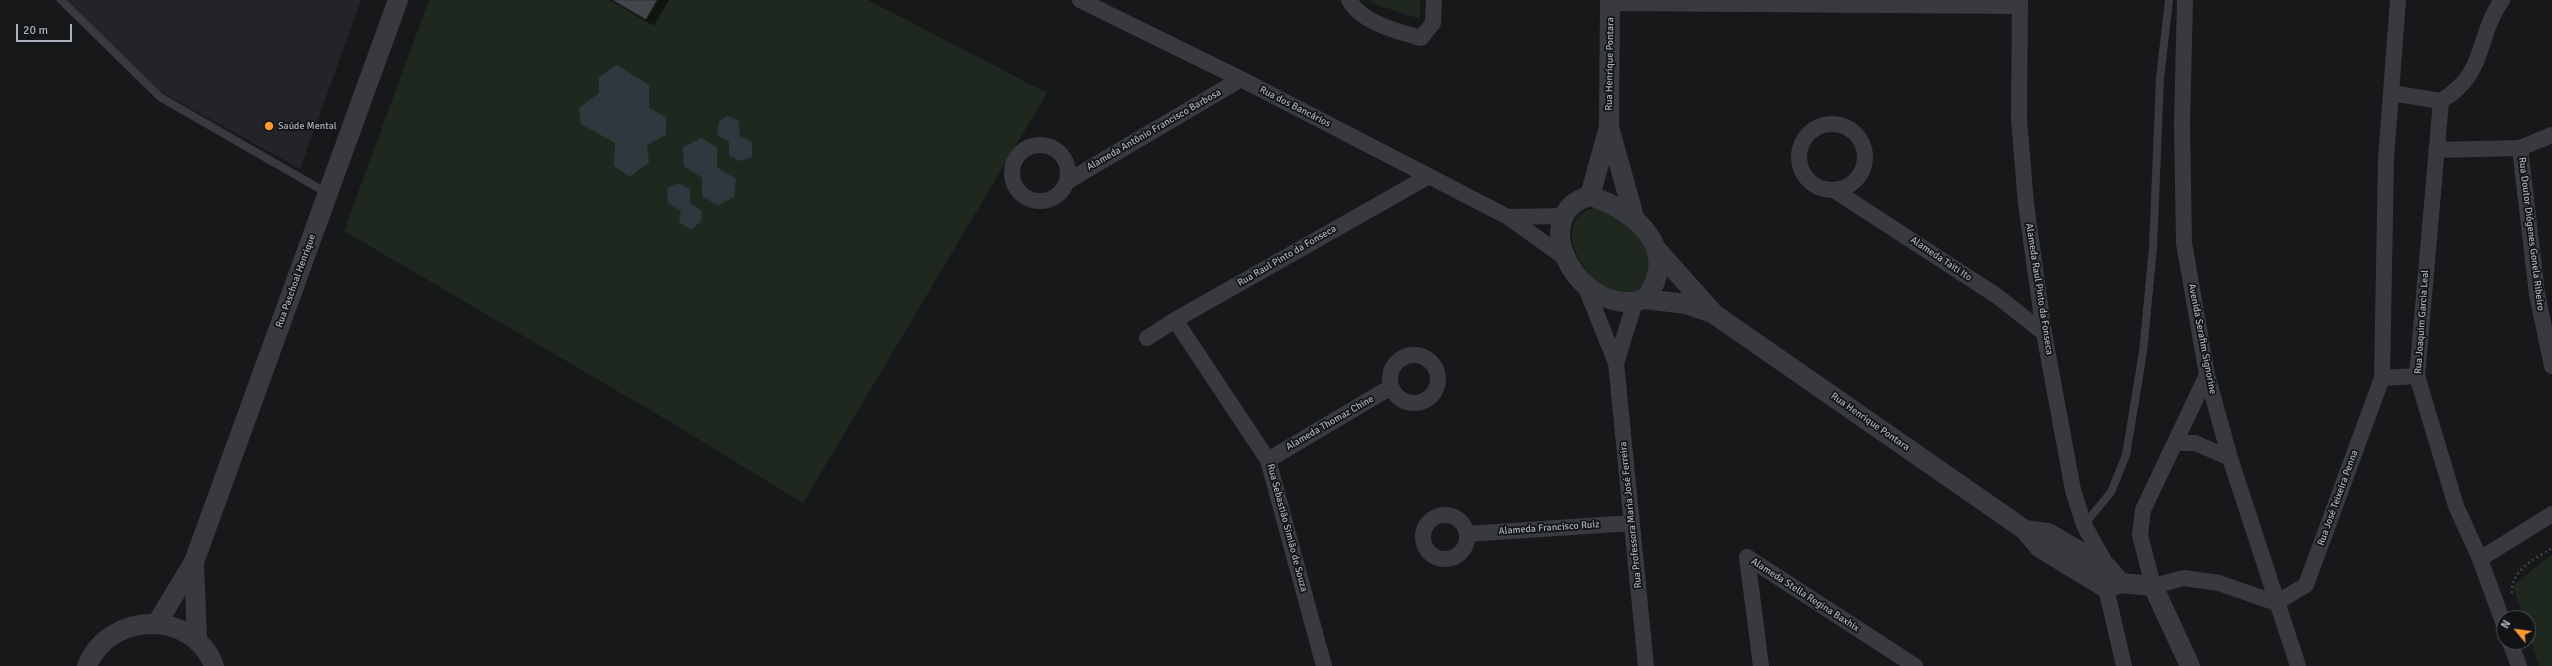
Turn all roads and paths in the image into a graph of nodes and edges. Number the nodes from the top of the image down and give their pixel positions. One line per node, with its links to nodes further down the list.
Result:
1 (61, 0): 23 (lane)
2 (398, 0): 23 (street, Rua Paschoal Henrique)
3 (1080, 0): 13 (street, Rua dos Bancários)
4 (1349, 0): 5 (street)
5 (1434, 0)
6 (2169, 0): 47 (lane)
7 (2185, 0): 38 (street, Avenida Serafim Signorine)
8 (2398, 0): 14 (street)
9 (2502, 0): 15 (street)
10 (1610, 1): 11 (street); 16 (street, Rua Henrique Pontara)
11 (1814, 2): 12 (street)
12 (2020, 3): 34 (street, Alameda Raul Pinto da Fonseca)
13 (1241, 79): 20 (street, Rua dos Bancários); 21 (street, Alameda Antônio Francisco Barbosa)
14 (2391, 94): 15 (street); 40 (street)
15 (2440, 101): 19 (street, Rua Joaquim Garcia Leal)
16 (1609, 127): 24 (street, Rua Henrique Pontara); 27 (street, Rua Henrique Pontara)
17 (2552, 135): 18 (street)
18 (2520, 148): 19 (street); 37 (street, Rua Doutor Diógenes Gonela Ribeiro)
19 (2436, 150): 39 (street, Rua Joaquim Garcia Leal)
20 (1429, 176): 26 (street, Rua dos Bancários); 33 (street, Rua Raul Pinto da Fonseca)
21 (1068, 181)
22 (1834, 190): 22 (street, Alameda Taiti Ito); 34 (street, Alameda Taiti Ito)
23 (328, 194): 52 (street, Rua Paschoal Henrique)
24 (1590, 196): 25 (street); 27 (street)
25 (1565, 216): 26 (street, Rua dos Bancários); 29 (street)
26 (1508, 217): 29 (street, Rua dos Bancários)
27 (1634, 217): 28 (street)
28 (1658, 252): 31 (street); 32 (street, Rua Henrique Pontara)
29 (1564, 256): 30 (street)
30 (1586, 288): 31 (street); 36 (street, Rua Professora Maria José Ferreira)
31 (1640, 301): 32 (street, Rua Henrique Pontara); 36 (street, Rua Professora Maria José Ferreira)
32 (1714, 314): 48 (street, Rua Henrique Pontara)
33 (1174, 320): 35 (street, Rua Raul Pinto da Fonseca); 44 (street, Rua Sebastião Simião de Souza)
34 (2044, 333): 47 (street, Alameda Raul Pinto da Fonseca)
35 (1147, 338)
36 (1616, 363): 46 (street, Rua Professora Maria José Ferreira)
37 (2552, 366)
38 (2207, 375): 42 (street); 43 (street, Avenida Serafim Signorine)
39 (2417, 376): 40 (street); 51 (street, Rua Joaquim Garcia Leal)
40 (2382, 378): 57 (street, Rua José Teixeira Penna)
41 (1391, 387): 44 (street, Alameda Thomaz Chine)
42 (2177, 443): 43 (street); 55 (street)
43 (2230, 458): 57 (street, Avenida Serafim Signorine)
44 (1268, 460): 64 (street, Rua Sebastião Simião de Souza)
45 (2552, 514): 51 (street)
46 (1632, 522): 49 (street, Alameda Francisco Ruiz); 65 (street, Rua Professora Maria José Ferreira)
47 (2084, 525): 53 (street, Alameda Raul Pinto da Fonseca)
48 (2025, 530): 53 (street, Rua Henrique Pontara); 54 (street, Rua Henrique Pontara)
49 (1467, 534)
50 (2552, 548): 56 (path)
51 (2480, 558): 58 (street, Rua Joaquim Garcia Leal)
52 (194, 562): 59 (street, Rua Paschoal Henrique); 60 (street, Rua Paschoal Henrique)
53 (2108, 568): 54 (street, Rua Henrique Pontara)
54 (2114, 586): 55 (street); 68 (street)
55 (2153, 586): 57 (street); 69 (street)
56 (2512, 596)
57 (2276, 603): 70 (street, Avenida Serafim Signorine)
58 (2499, 610)
59 (157, 623): 60 (street); 62 (street)
60 (197, 640): 63 (street)
61 (2513, 650): 71 (street)
62 (87, 666)
63 (214, 666)
64 (1324, 666)
65 (1646, 666)
66 (1761, 666): 67 (street, Alameda Stella Regina Baxhix)
67 (1915, 666)
68 (2124, 666)
69 (2190, 666)
70 (2298, 666)
71 (2519, 666)

